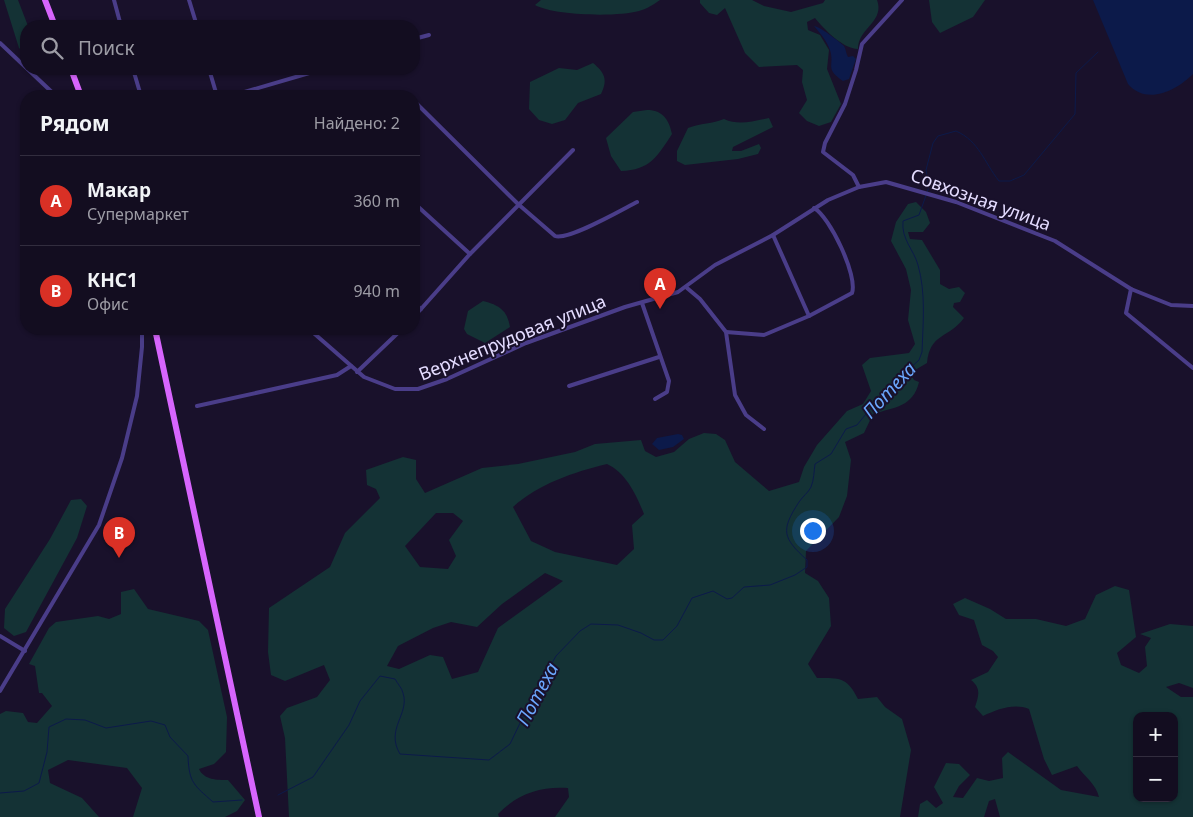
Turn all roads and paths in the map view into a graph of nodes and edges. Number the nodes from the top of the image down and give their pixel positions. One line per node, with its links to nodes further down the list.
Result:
1 (44, 0): 5 (main road)
2 (114, 0): 6 (street)
3 (189, 0): 7 (street)
4 (902, 0): 24 (street)
5 (52, 20)
6 (119, 20)
7 (194, 20)
8 (428, 35): 9 (street)
9 (420, 37)
10 (0, 43): 11 (street)
11 (20, 62)
12 (34, 75): 17 (street)
13 (73, 75): 18 (main road)
14 (135, 75): 19 (street)
15 (211, 75): 20 (street)
16 (303, 75): 21 (street)
17 (50, 90)
18 (79, 90)
19 (139, 90)
20 (215, 90)
21 (251, 90)
22 (420, 106): 26 (street)
23 (573, 150): 26 (street)
24 (859, 187): 28 (street, Верхнепрудовая улица); 32 (street, Совхозная улица)
25 (637, 202): 26 (street)
26 (518, 204): 30 (street)
27 (420, 208): 30 (street)
28 (814, 208): 29 (street, Верхнепрудовая улица); 36 (street)
29 (774, 234): 31 (street, Верхнепрудовая улица); 36 (street)
30 (470, 254): 35 (street)
31 (687, 288): 33 (street, Верхнепрудовая улица); 37 (street)
32 (1131, 290): 34 (street, Совхозная улица); 44 (street)
33 (642, 303): 42 (street); 45 (street, Верхнепрудовая улица)
34 (1193, 306)
35 (421, 309)
36 (809, 316): 37 (street)
37 (726, 332): 49 (street)
38 (142, 335): 51 (street)
39 (156, 335): 53 (main road)
40 (316, 335): 43 (street, Верхнепрудовая улица)
41 (396, 335): 45 (street)
42 (659, 356): 46 (street); 47 (street)
43 (351, 366): 45 (street, Верхнепрудовая улица); 48 (street)
44 (1193, 368)
45 (357, 372)
46 (569, 386)
47 (655, 399)
48 (197, 406)
49 (764, 429)
50 (0, 636): 51 (street)
51 (25, 651): 52 (street)
52 (0, 690)
53 (259, 817)

